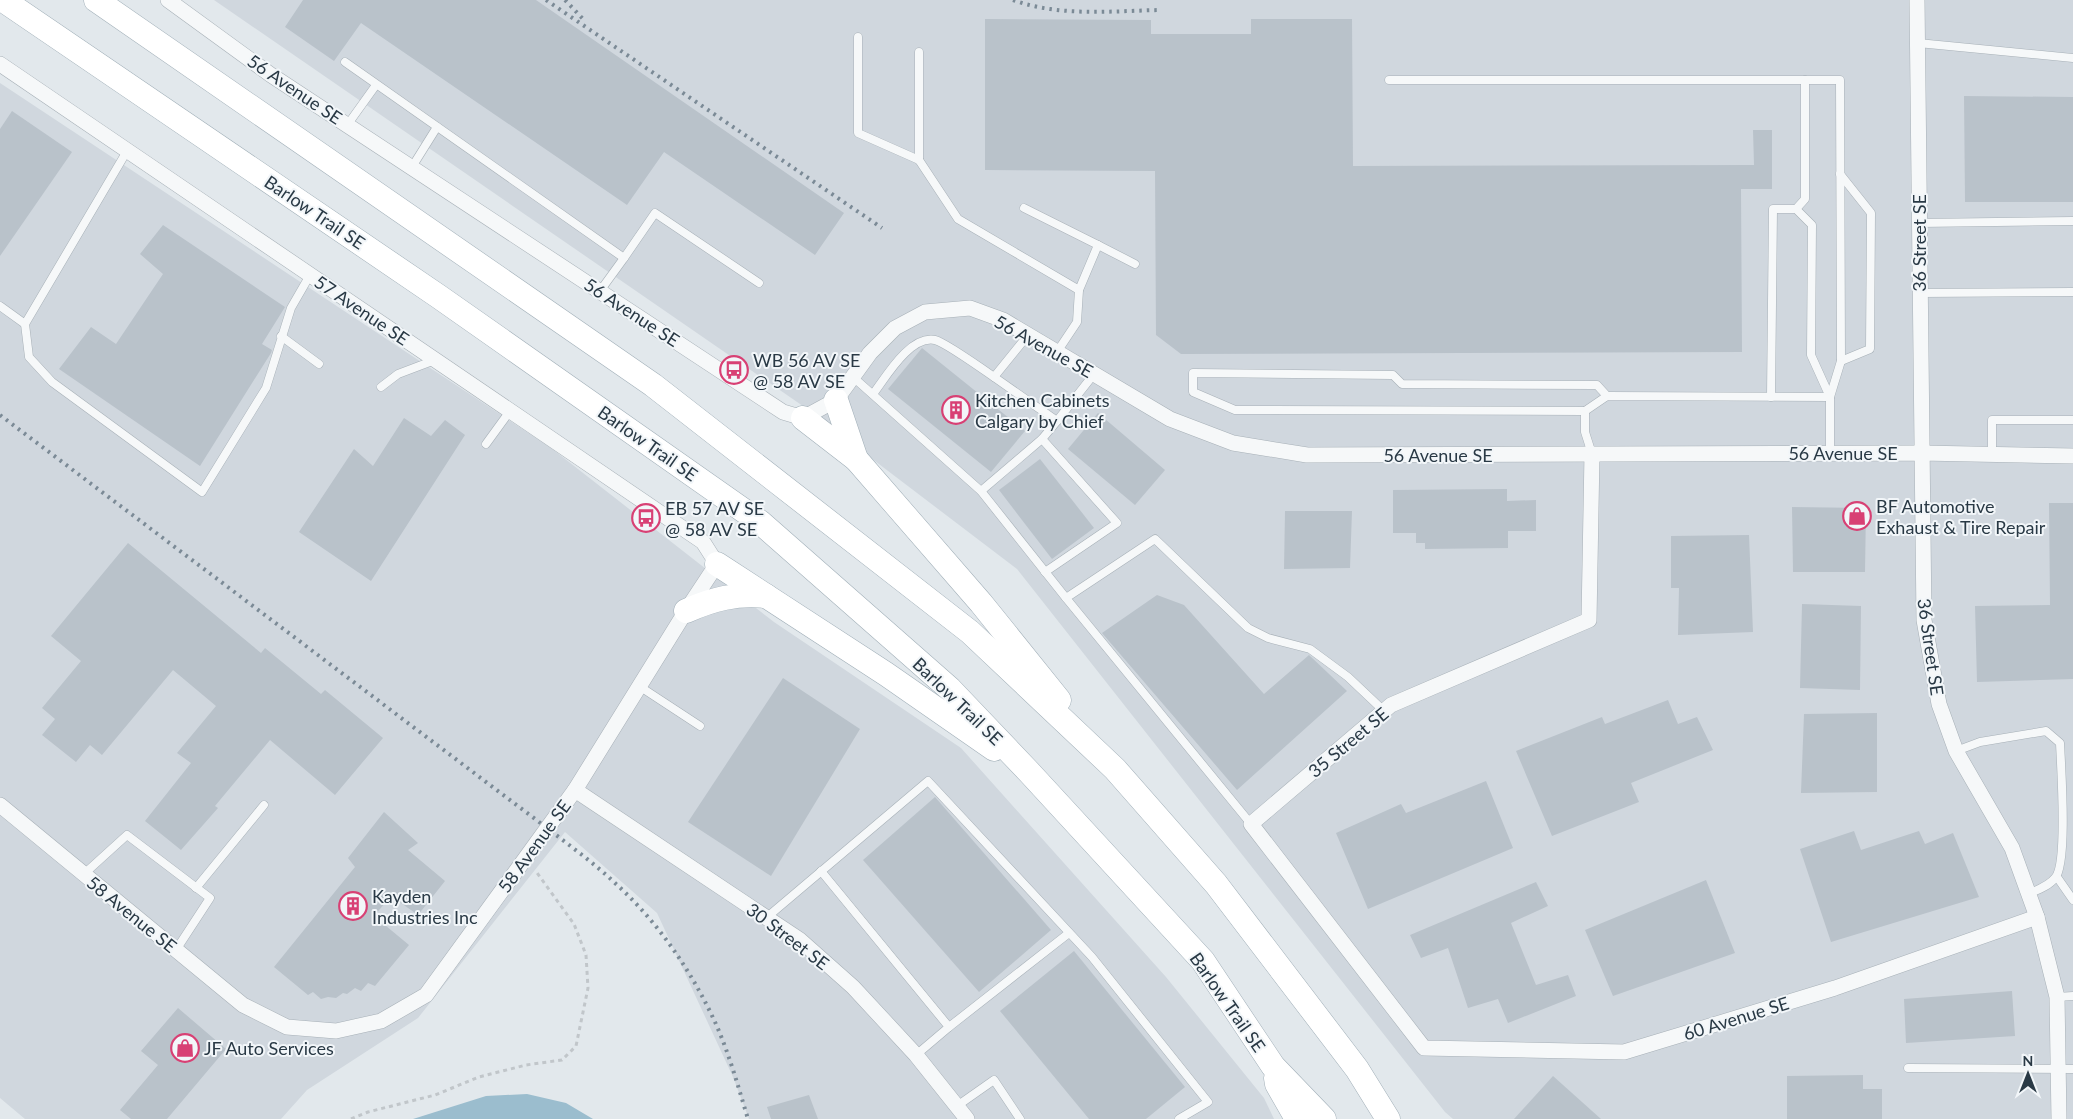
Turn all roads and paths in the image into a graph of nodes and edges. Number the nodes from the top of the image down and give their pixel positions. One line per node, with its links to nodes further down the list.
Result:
1 (3, 0): 74 (main road, Barlow Trail SE)
2 (96, 0): 73 (main road)
3 (168, 0): 14 (street, 56 Avenue SE)
4 (1916, 0): 6 (street, 36 Street SE)
5 (858, 37): 17 (lane)
6 (1918, 43): 8 (lane); 23 (street, 36 Street SE)
7 (919, 52): 17 (lane)
8 (2073, 58)
9 (344, 62): 13 (lane)
10 (0, 64): 16 (street, 57 Avenue SE)
11 (1389, 80): 12 (lane)
12 (1805, 80): 19 (lane); 21 (lane)
13 (376, 84): 14 (lane); 15 (lane)
14 (348, 124): 18 (street, 56 Avenue SE)
15 (437, 127): 18 (lane); 25 (lane)
16 (127, 151): 27 (street, 57 Avenue SE); 34 (lane)
17 (919, 160): 29 (lane)
18 (412, 167): 30 (street, 56 Avenue SE)
19 (1840, 174): 39 (lane); 39 (lane)
20 (1024, 208): 24 (lane)
21 (1796, 209): 47 (lane); 48 (lane)
22 (2073, 221): 23 (lane)
23 (1919, 223): 32 (street, 36 Street SE)
24 (1098, 245): 26 (lane); 29 (lane)
25 (624, 258): 28 (lane); 30 (lane)
26 (1135, 264)
27 (310, 275): 36 (lane); 38 (street, 57 Avenue SE)
28 (759, 283)
29 (1079, 290): 37 (lane)
30 (600, 291): 52 (street, 56 Avenue SE)
31 (2073, 292): 32 (lane)
32 (1920, 293): 58 (street, 36 Street SE)
33 (0, 306): 34 (lane)
34 (25, 324): 36 (lane)
35 (1028, 335): 37 (street, 56 Avenue SE); 42 (street, 56 Avenue SE); 43 (lane)
36 (281, 336): 40 (lane)
37 (1057, 352): 41 (street, 56 Avenue SE)
38 (435, 360): 44 (lane); 50 (street, 57 Avenue SE)
39 (1840, 361): 48 (lane)
40 (319, 364)
41 (1094, 374): 54 (lane); 59 (street, 56 Avenue SE)
42 (853, 377): 45 (lane); 49 (street, 56 Avenue SE)
43 (994, 377): 45 (lane); 54 (lane)
44 (381, 387)
45 (873, 394): 63 (lane)
46 (1607, 396): 47 (lane); 51 (lane); 51 (lane)
47 (1771, 397): 48 (lane)
48 (1830, 397): 57 (lane)
49 (836, 400): 52 (street, 56 Avenue SE); 62 (main road)
50 (510, 410): 56 (lane); 64 (street, 57 Avenue SE)
51 (1585, 411): 59 (lane)
52 (804, 418): 62 (main road)
53 (2073, 420): 60 (lane)
54 (1057, 421): 55 (lane)
55 (1042, 439): 63 (lane); 65 (lane)
56 (486, 444)
57 (1830, 453): 58 (street, 56 Avenue SE); 59 (street, 56 Avenue SE)
58 (1921, 453): 60 (street, 56 Avenue SE); 72 (street, 36 Street SE)
59 (1592, 454): 70 (street, 35 Street SE)
60 (1992, 454): 61 (street, 56 Avenue SE)
61 (2073, 456)
62 (856, 459): 73 (main road)
63 (981, 491): 65 (lane)
64 (717, 564): 66 (main road); 68 (street, 58 Avenue SE)
65 (1045, 572): 67 (lane)
66 (766, 596): 68 (main road); 74 (main road)
67 (1066, 598): 70 (lane); 78 (lane)
68 (686, 611): 69 (street, 58 Avenue SE)
69 (639, 686): 71 (lane); 75 (street, 58 Avenue SE)
70 (1384, 711): 78 (street, 35 Street SE)
71 (700, 726)
72 (1956, 751): 82 (lane); 84 (street, 36 Street SE)
73 (1115, 769): 95 (main road)
74 (1029, 772): 98 (main road, Barlow Trail SE)
75 (575, 790): 87 (street, 30 Street SE); 89 (street, 58 Avenue SE)
76 (0, 805): 81 (street, 58 Avenue SE)
77 (264, 805): 83 (lane)
78 (1251, 824): 86 (street, 60 Avenue SE)
79 (821, 871): 87 (lane); 88 (lane); 92 (lane)
80 (537, 872): 99 (path)
81 (84, 874): 83 (lane); 89 (street, 58 Avenue SE)
82 (2057, 877): 84 (lane); 85 (lane)
83 (196, 888): 89 (lane)
84 (2028, 894): 86 (street, 36 Street SE)
85 (2073, 900)
86 (2037, 917): 91 (street, 36 Street SE)
87 (766, 918): 93 (street, 30 Street SE)
88 (1069, 933): 92 (lane); 102 (lane)
89 (176, 950)
90 (2073, 996): 91 (lane)
91 (2057, 997): 96 (street, 36 Street SE)
92 (949, 1028): 93 (lane)
93 (916, 1055): 97 (street, 30 Street SE)
94 (1908, 1068): 96 (lane)
95 (1357, 1069): 103 (main road); 104 (main road)
96 (2066, 1069): 105 (street, 36 Street SE)
97 (956, 1106): 100 (street, 30 Street SE); 101 (lane)
98 (1319, 1117)
99 (352, 1119)
100 (967, 1119)
101 (1020, 1119)
102 (1179, 1119)
103 (1388, 1119)
104 (1400, 1119)
105 (2059, 1119)

